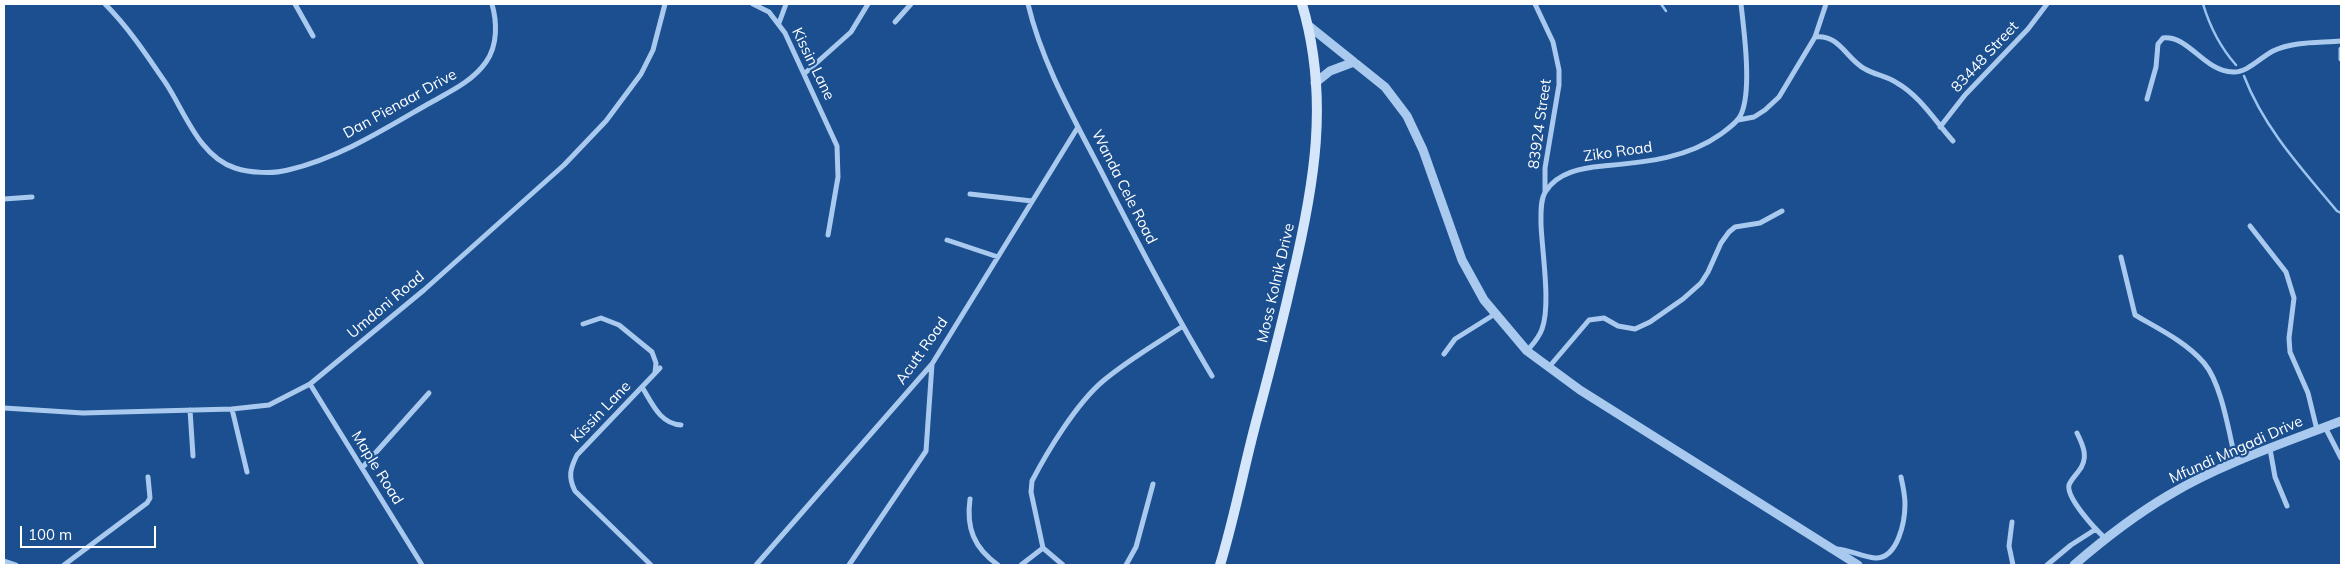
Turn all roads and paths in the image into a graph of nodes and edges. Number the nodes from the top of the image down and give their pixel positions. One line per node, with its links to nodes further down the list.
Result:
1 (105, 4): 3 (street, Dan Pienaar Drive)
2 (295, 4): 18 (street)
3 (492, 4)
4 (665, 4): 52 (street, Umdoni Road)
5 (753, 4): 16 (street, Kissin Lane)
6 (786, 4): 16 (street)
7 (868, 4): 24 (street)
8 (910, 4): 15 (street)
9 (1028, 4): 28 (street, Wanda Cele Road)
10 (1302, 4): 17 (main road, Moss Kolnik Drive)
11 (1535, 4): 31 (street, 83924 Street)
12 (1740, 4): 27 (street)
13 (1826, 4): 19 (street, Ziko Road)
14 (2048, 4): 29 (street, 83448 Street)
15 (895, 22)
16 (779, 23): 24 (street, Kissin Lane)
17 (1309, 26): 23 (street); 25 (main road, Moss Kolnik Drive)
18 (313, 36)
19 (1815, 37): 27 (street, Ziko Road); 29 (street)
20 (2341, 41): 26 (street)
21 (2341, 48): 22 (street)
22 (2341, 59)
23 (1354, 62): 25 (street); 42 (street)
24 (804, 74): 38 (street, Kissin Lane)
25 (1315, 83): 89 (main road, Moss Kolnik Drive)
26 (2147, 99)
27 (1738, 120): 31 (street, Ziko Road)
28 (1078, 127): 35 (street, Acutt Road); 44 (street, Wanda Cele Road)
29 (1940, 127): 30 (street)
30 (1953, 141)
31 (1544, 192): 45 (street)
32 (970, 194): 35 (street)
33 (32, 197): 34 (street)
34 (4, 198)
35 (1032, 201): 40 (street, Acutt Road)
36 (1782, 211): 48 (street)
37 (2250, 226): 60 (street)
38 (828, 235)
39 (947, 240): 40 (street)
40 (998, 257): 47 (street, Acutt Road)
41 (2121, 257): 65 (street)
42 (1495, 314): 45 (street); 46 (street)
43 (583, 324): 50 (street)
44 (1182, 326): 51 (street, Wanda Cele Road); 76 (street)
45 (1527, 351): 48 (street)
46 (1444, 354)
47 (932, 364): 83 (street, Acutt Road); 84 (street)
48 (1549, 367): 77 (street)
49 (660, 368): 50 (street, Kissin Lane)
50 (655, 373): 53 (street, Kissin Lane)
51 (1212, 376)
52 (310, 384): 57 (street, Umdoni Road); 66 (street, Maple Road)
53 (642, 387): 59 (street); 82 (street, Kissin Lane)
54 (429, 393): 66 (street)
55 (4, 408): 56 (street, Umdoni Road)
56 (190, 410): 57 (street, Umdoni Road); 63 (street)
57 (232, 410): 67 (street)
58 (2341, 421): 60 (street, Mfundi Mngadi Drive)
59 (681, 425)
60 (2321, 428): 62 (street, Mfundi Mngadi Drive); 64 (street)
61 (2077, 433): 74 (street)
62 (2270, 449): 65 (street, Mfundi Mngadi Drive); 72 (street)
63 (193, 456)
64 (2341, 458)
65 (2236, 462): 75 (street, Mfundi Mngadi Drive)
66 (362, 468): 81 (street, Maple Road)
67 (247, 472)
68 (148, 476): 80 (street)
69 (1901, 477): 77 (street)
70 (1153, 484): 88 (street)
71 (970, 499): 85 (street)
72 (2287, 506)
73 (2012, 522): 91 (street)
74 (2096, 529): 75 (street); 92 (street)
75 (2105, 538): 93 (street, Mfundi Mngadi Drive)
76 (1043, 548): 86 (street); 87 (street)
77 (1831, 548): 90 (street)
78 (4, 561): 79 (street)
79 (16, 565)
80 (64, 565)
81 (422, 565)
82 (651, 565)
83 (756, 565)
84 (849, 565)
85 (998, 565)
86 (1021, 565)
87 (1063, 565)
88 (1126, 565)
89 (1220, 565)
90 (1858, 565)
91 (2013, 565)
92 (2047, 565)
93 (2074, 565)

